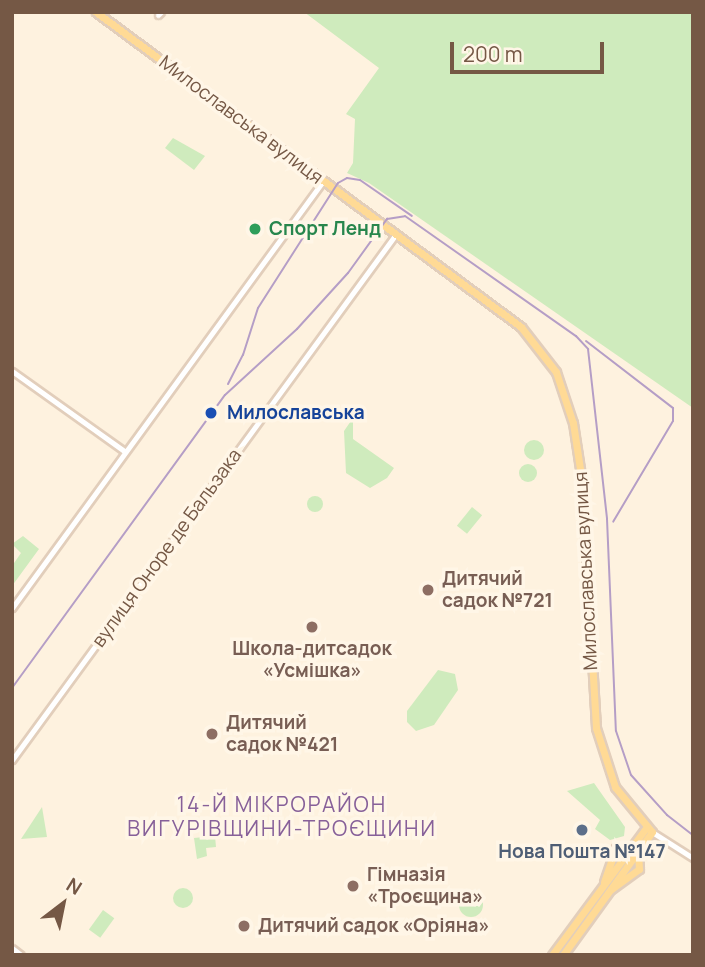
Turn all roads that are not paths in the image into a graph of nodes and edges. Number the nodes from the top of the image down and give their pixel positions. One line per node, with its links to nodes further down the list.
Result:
1 (96, 12): 2 (main road, Милославська вулиця)
2 (323, 181): 3 (main road, Милославська вулиця); 5 (street)
3 (396, 234): 7 (street, вулиця Оноре де Бальзака); 8 (main road, Милославська вулиця)
4 (12, 371): 5 (street)
5 (124, 452): 6 (street)
6 (12, 608)
7 (12, 760)
8 (649, 830): 9 (main road); 10 (street, Милославська вулиця)
9 (635, 849): 11 (main road); 11 (main road); 11 (main road)
10 (693, 858)
11 (606, 888): 14 (main road); 15 (main road)
12 (12, 948): 13 (street)
13 (21, 955)
14 (552, 955)
15 (563, 955)

